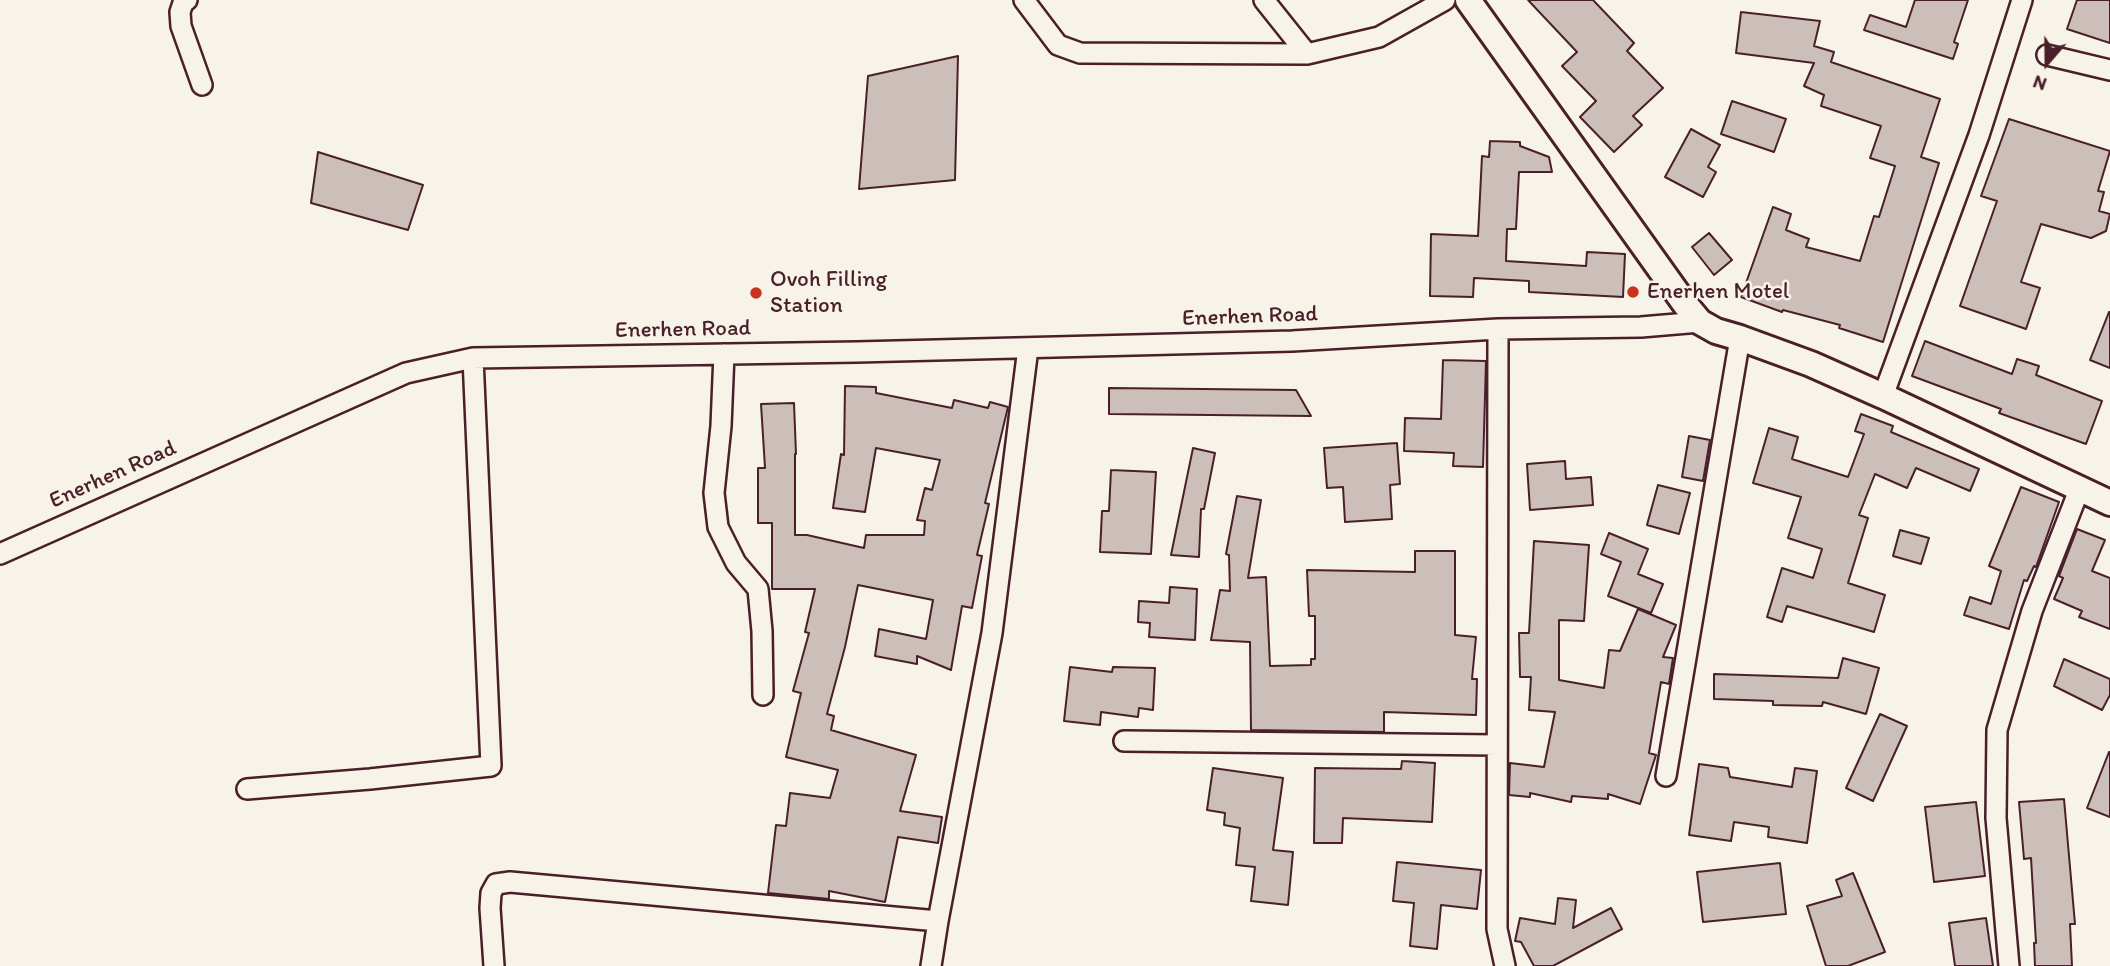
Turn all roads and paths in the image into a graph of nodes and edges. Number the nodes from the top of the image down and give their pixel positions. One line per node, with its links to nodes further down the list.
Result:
1 (187, 0): 10 (street)
2 (1024, 0): 7 (street)
3 (1264, 0): 7 (street)
4 (1446, 0): 7 (street)
5 (1468, 0): 11 (main road)
6 (2022, 0): 17 (street)
7 (1307, 54)
8 (2047, 55): 9 (street)
9 (2110, 70)
10 (202, 85)
11 (1700, 322): 12 (street, Enerhen Road); 13 (main road)
12 (1498, 329): 14 (street, Enerhen Road); 23 (street)
13 (1740, 338): 17 (main road); 24 (street)
14 (1028, 348): 15 (street, Enerhen Road); 26 (street)
15 (724, 354): 16 (street, Enerhen Road); 21 (street)
16 (473, 358): 20 (street, Enerhen Road); 25 (street)
17 (1884, 396): 18 (main road)
18 (2079, 489): 19 (main road); 30 (street)
19 (2110, 503)
20 (0, 554)
21 (763, 695)
22 (1124, 741): 23 (street)
23 (1497, 745): 29 (street)
24 (1666, 776)
25 (247, 789)
26 (937, 921): 27 (street); 28 (street)
27 (494, 966)
28 (931, 966)
29 (1505, 966)
30 (2010, 966)

